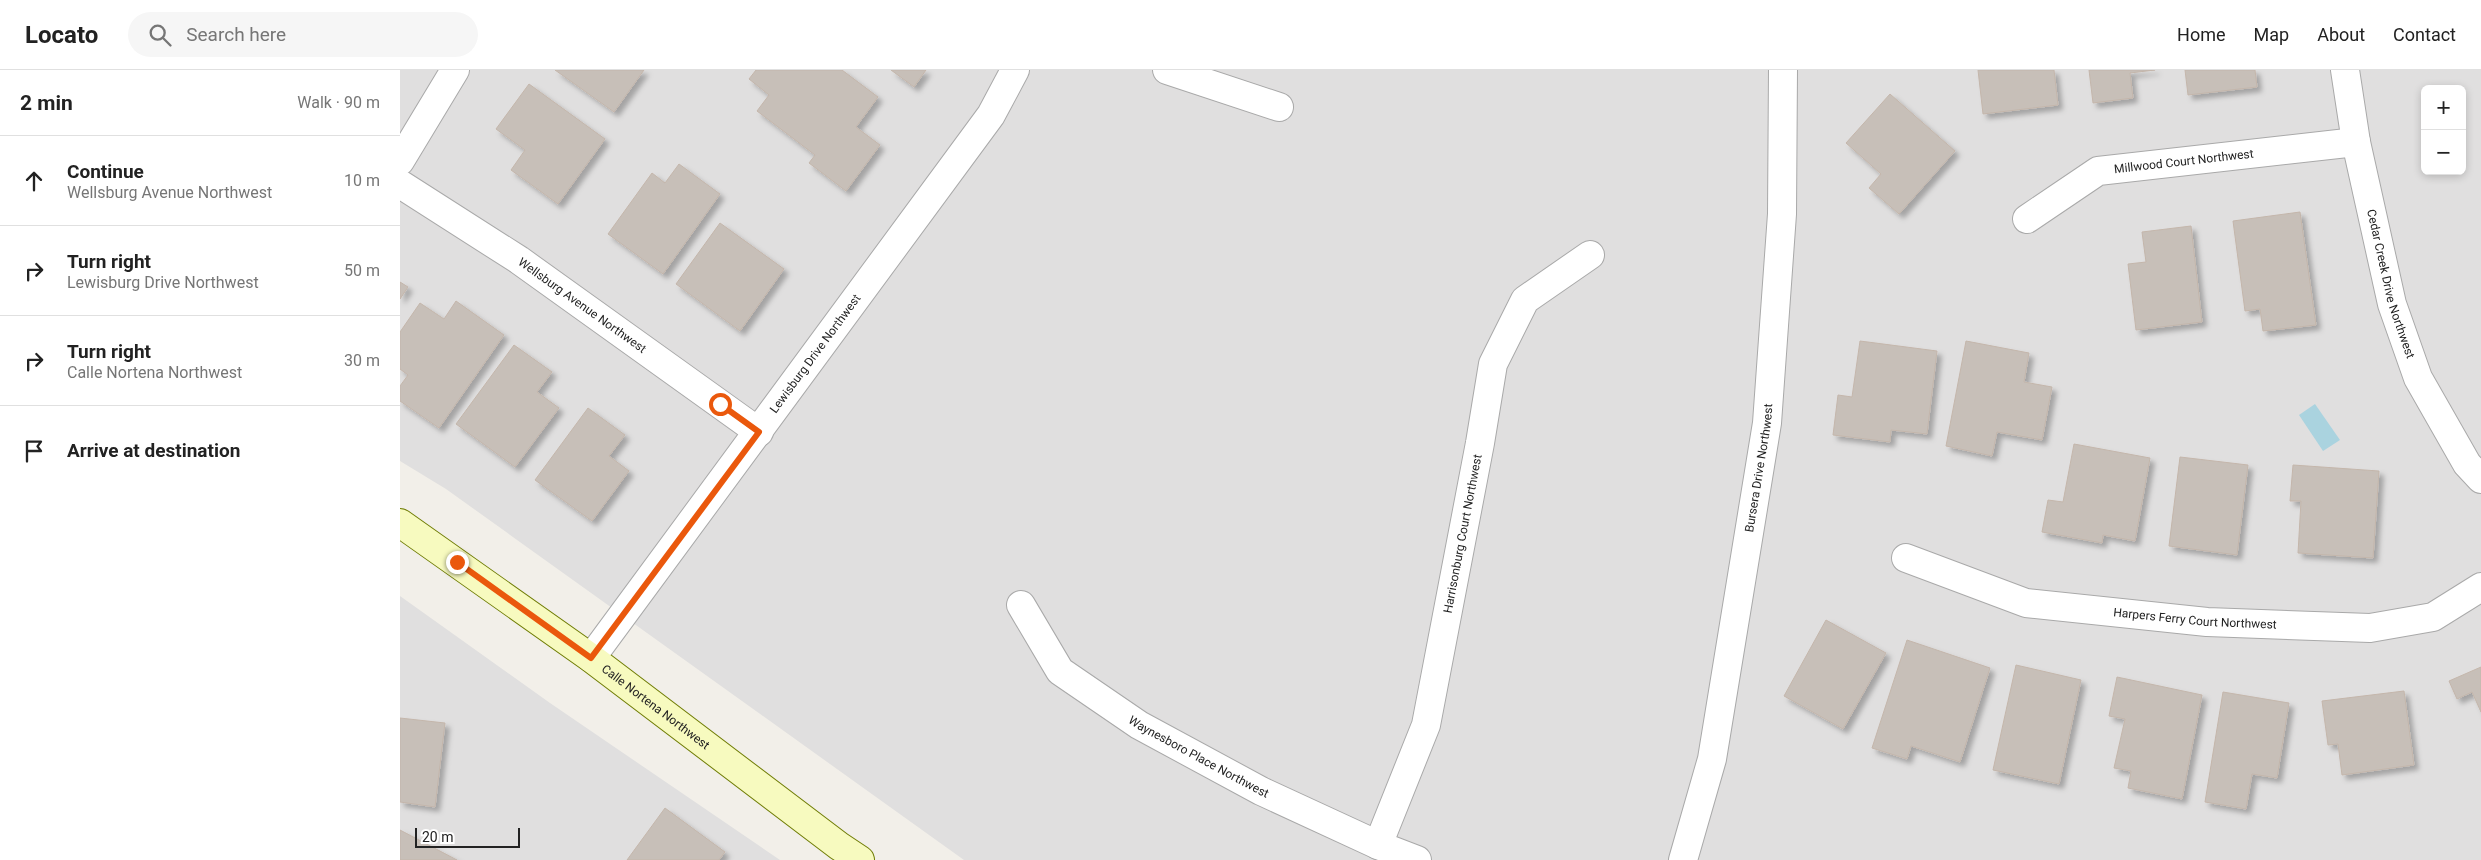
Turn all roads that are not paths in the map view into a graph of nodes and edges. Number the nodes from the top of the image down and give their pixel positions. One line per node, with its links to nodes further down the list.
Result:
1 (455, 70): 8 (street)
2 (1015, 70): 12 (street, Lewisburg Drive Northwest)
3 (1167, 70): 6 (street)
4 (1783, 70): 22 (street, Bursera Drive Northwest)
5 (2344, 70): 7 (street, Cedar Creek Drive Northwest)
6 (1279, 107)
7 (2356, 142): 10 (street, Millwood Court Northwest); 13 (street, Cedar Creek Drive Northwest)
8 (400, 161)
9 (400, 184): 12 (street, Wellsburg Avenue Northwest)
10 (2027, 219)
11 (1590, 255): 19 (street, Harrisonburg Court Northwest)
12 (759, 432): 18 (street, Lewisburg Drive Northwest)
13 (2481, 480)
14 (400, 523): 18 (street, Calle Nortena Northwest)
15 (1906, 558): 16 (street, Harpers Ferry Court Northwest)
16 (2481, 587)
17 (1021, 605): 19 (street, Waynesboro Place Northwest)
18 (591, 658): 20 (street, Calle Nortena Northwest)
19 (1378, 845): 21 (street, Waynesboro Place Northwest)
20 (843, 856)
21 (1417, 860)
22 (1683, 860)

